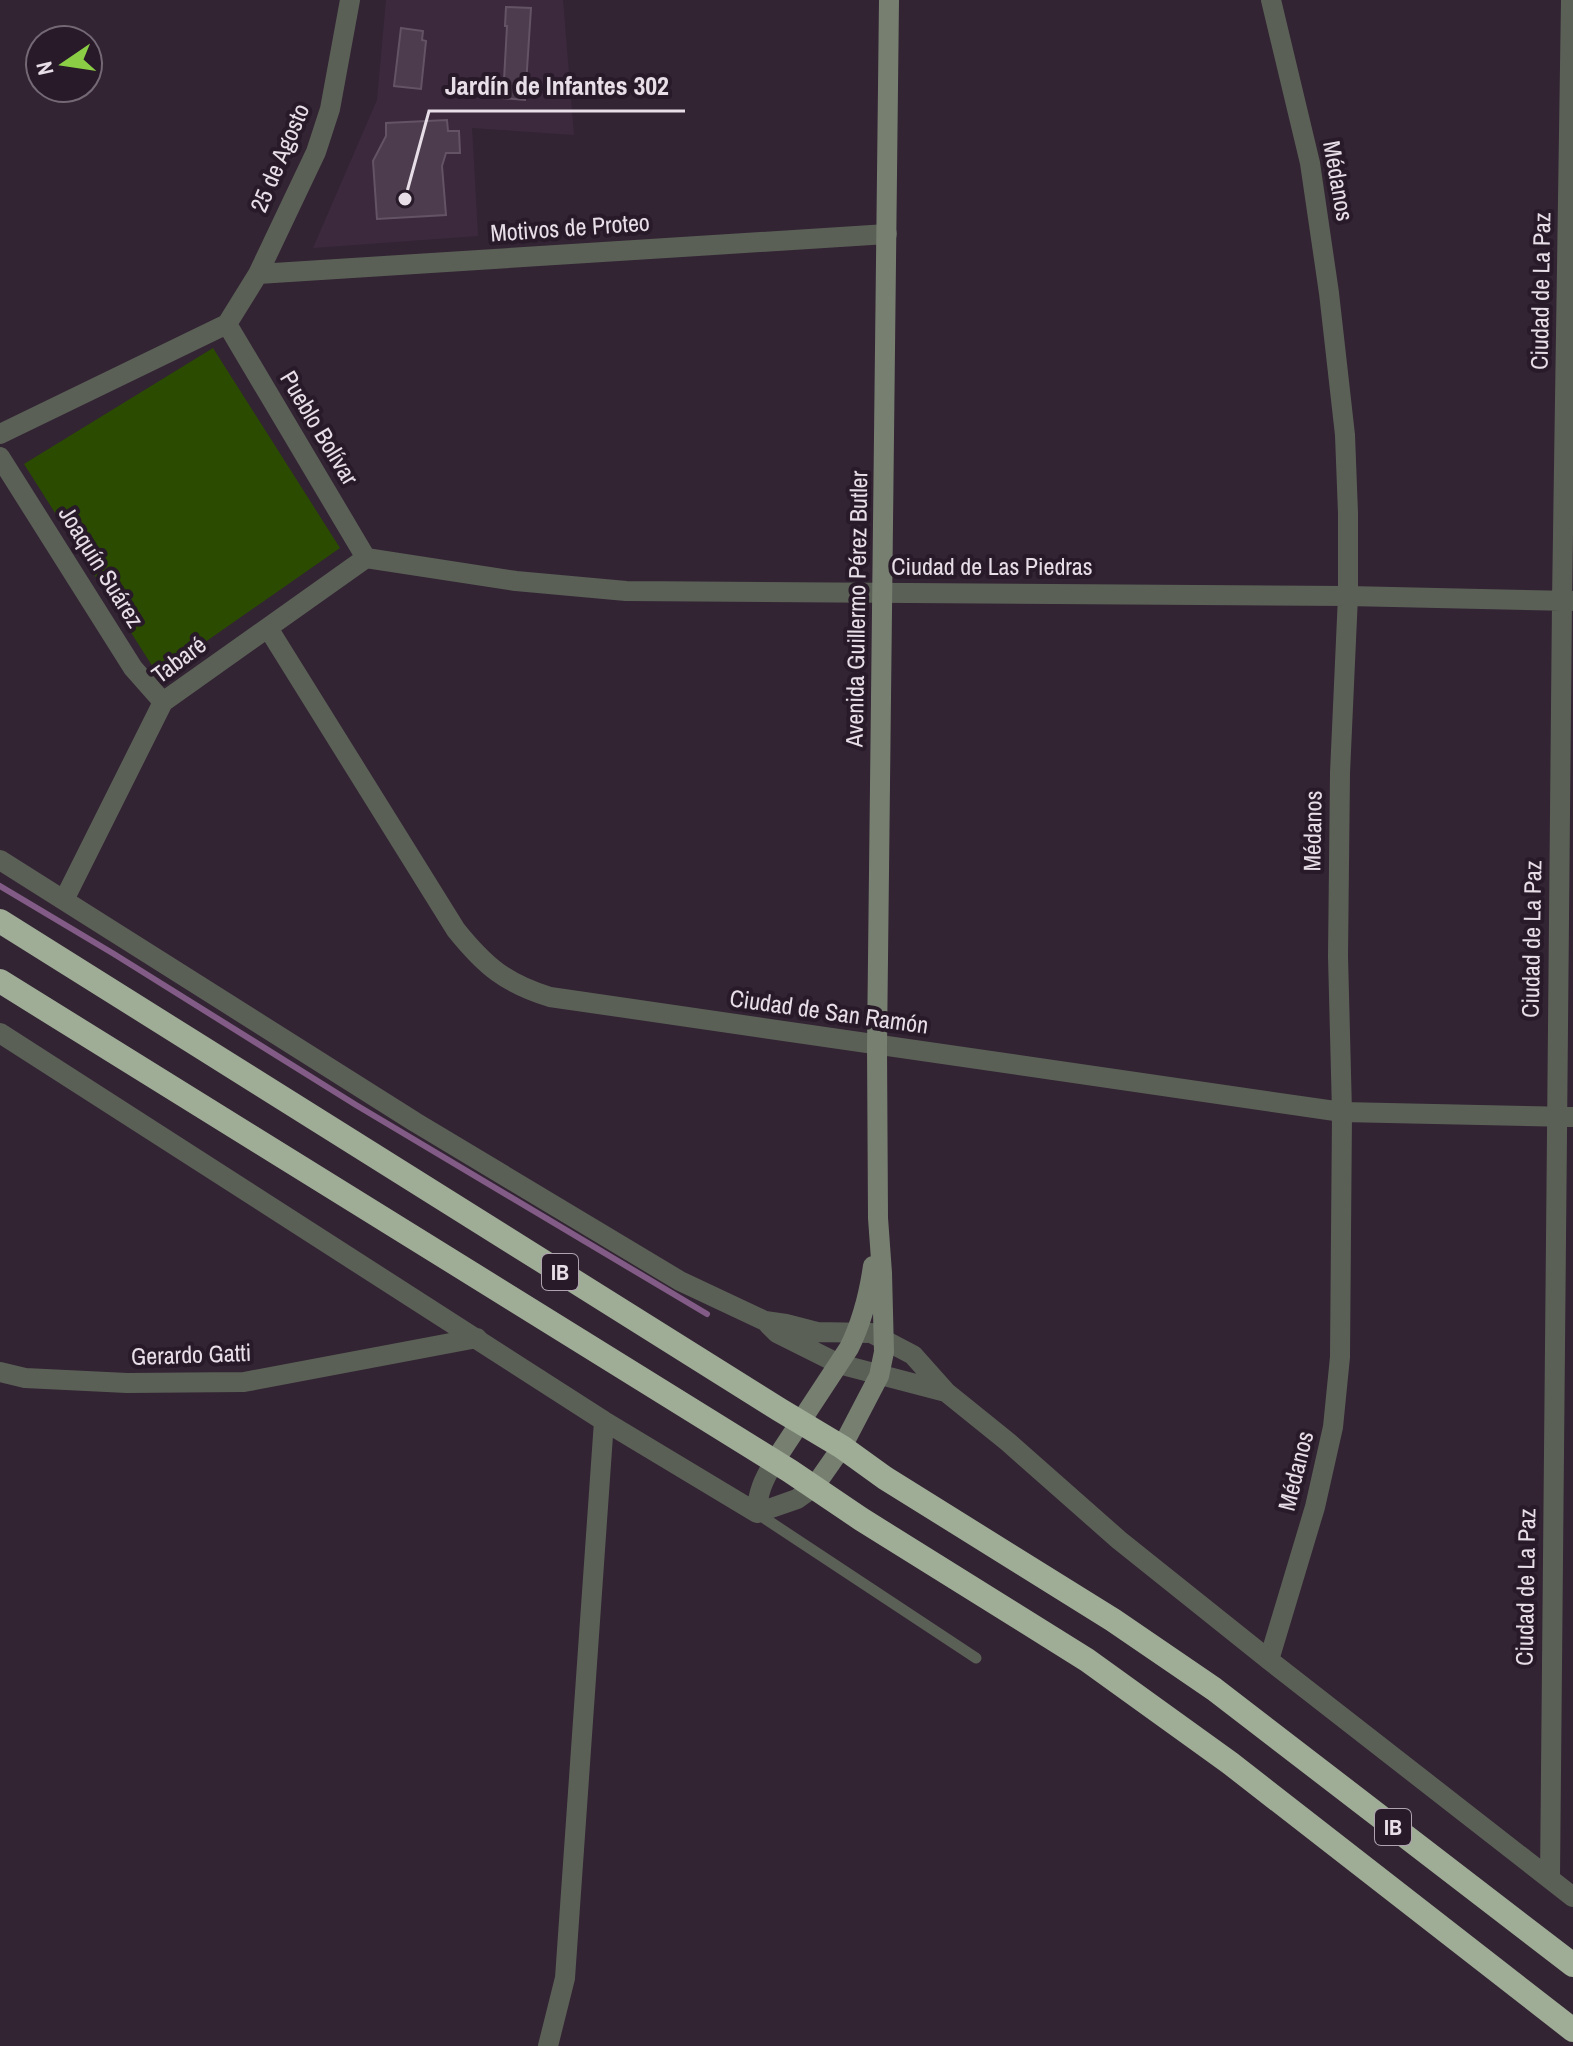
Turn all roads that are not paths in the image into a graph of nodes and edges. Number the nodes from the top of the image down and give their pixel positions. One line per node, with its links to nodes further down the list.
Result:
1 (350, 0): 6 (street, 25 de Agosto)
2 (889, 0): 5 (street, Avenida Guillermo Pérez Butler)
3 (1271, 0): 12 (street, Médanos)
4 (1571, 0): 13 (street, Ciudad de La Paz)
5 (887, 234): 6 (street, Motivos de Proteo); 11 (street, Avenida Guillermo Pérez Butler)
6 (258, 274): 7 (street, 25 de Agosto)
7 (227, 324): 8 (street); 10 (street, Pueblo Bolívar)
8 (0, 434)
9 (0, 457): 15 (street, Joaquín Suárez)
10 (366, 558): 11 (street, Ciudad de Las Piedras); 14 (street, Tabaré)
11 (883, 592): 12 (street, Ciudad de Las Piedras); 21 (street, Avenida Guillermo Pérez Butler)
12 (1348, 596): 13 (street, Ciudad de Las Piedras); 22 (street, Médanos)
13 (1568, 601): 23 (street, Ciudad de La Paz)
14 (268, 628): 15 (street, Tabaré); 21 (street, Ciudad de San Ramón)
15 (163, 702): 17 (street, Tabaré)
16 (0, 860): 17 (street)
17 (64, 900): 25 (street)
18 (0, 921): 34 (highway, IB)
19 (0, 981): 37 (highway, IB)
20 (0, 1033): 27 (street)
21 (877, 1046): 22 (street, Ciudad de San Ramón); 24 (street, Avenida Guillermo Pérez Butler)
22 (1342, 1112): 23 (street, Ciudad de San Ramón); 41 (street, Médanos)
23 (1565, 1117): 35 (street, Ciudad de La Paz)
24 (878, 1218): 26 (street); 28 (street)
25 (765, 1321): 26 (street); 29 (street)
26 (857, 1333): 28 (street); 29 (street)
27 (477, 1338): 30 (street, Gerardo Gatti); 33 (street)
28 (884, 1338): 31 (street); 32 (street)
29 (839, 1364): 31 (street); 34 (street)
30 (0, 1372)
31 (879, 1376): 32 (street); 36 (street)
32 (946, 1392): 41 (street)
33 (604, 1421): 39 (street); 46 (street)
34 (801, 1421): 36 (highway, IB); 37 (street)
35 (1564, 1422): 42 (street, Ciudad de La Paz)
36 (842, 1447): 38 (street); 44 (highway, IB)
37 (774, 1462): 38 (highway, IB); 39 (street)
38 (814, 1487): 39 (street); 45 (highway, IB)
39 (757, 1513): 40 (lane)
40 (976, 1658)
41 (1269, 1660): 42 (street)
42 (1550, 1878): 43 (street)
43 (1573, 1897)
44 (1573, 1965)
45 (1573, 2030)
46 (548, 2046)

